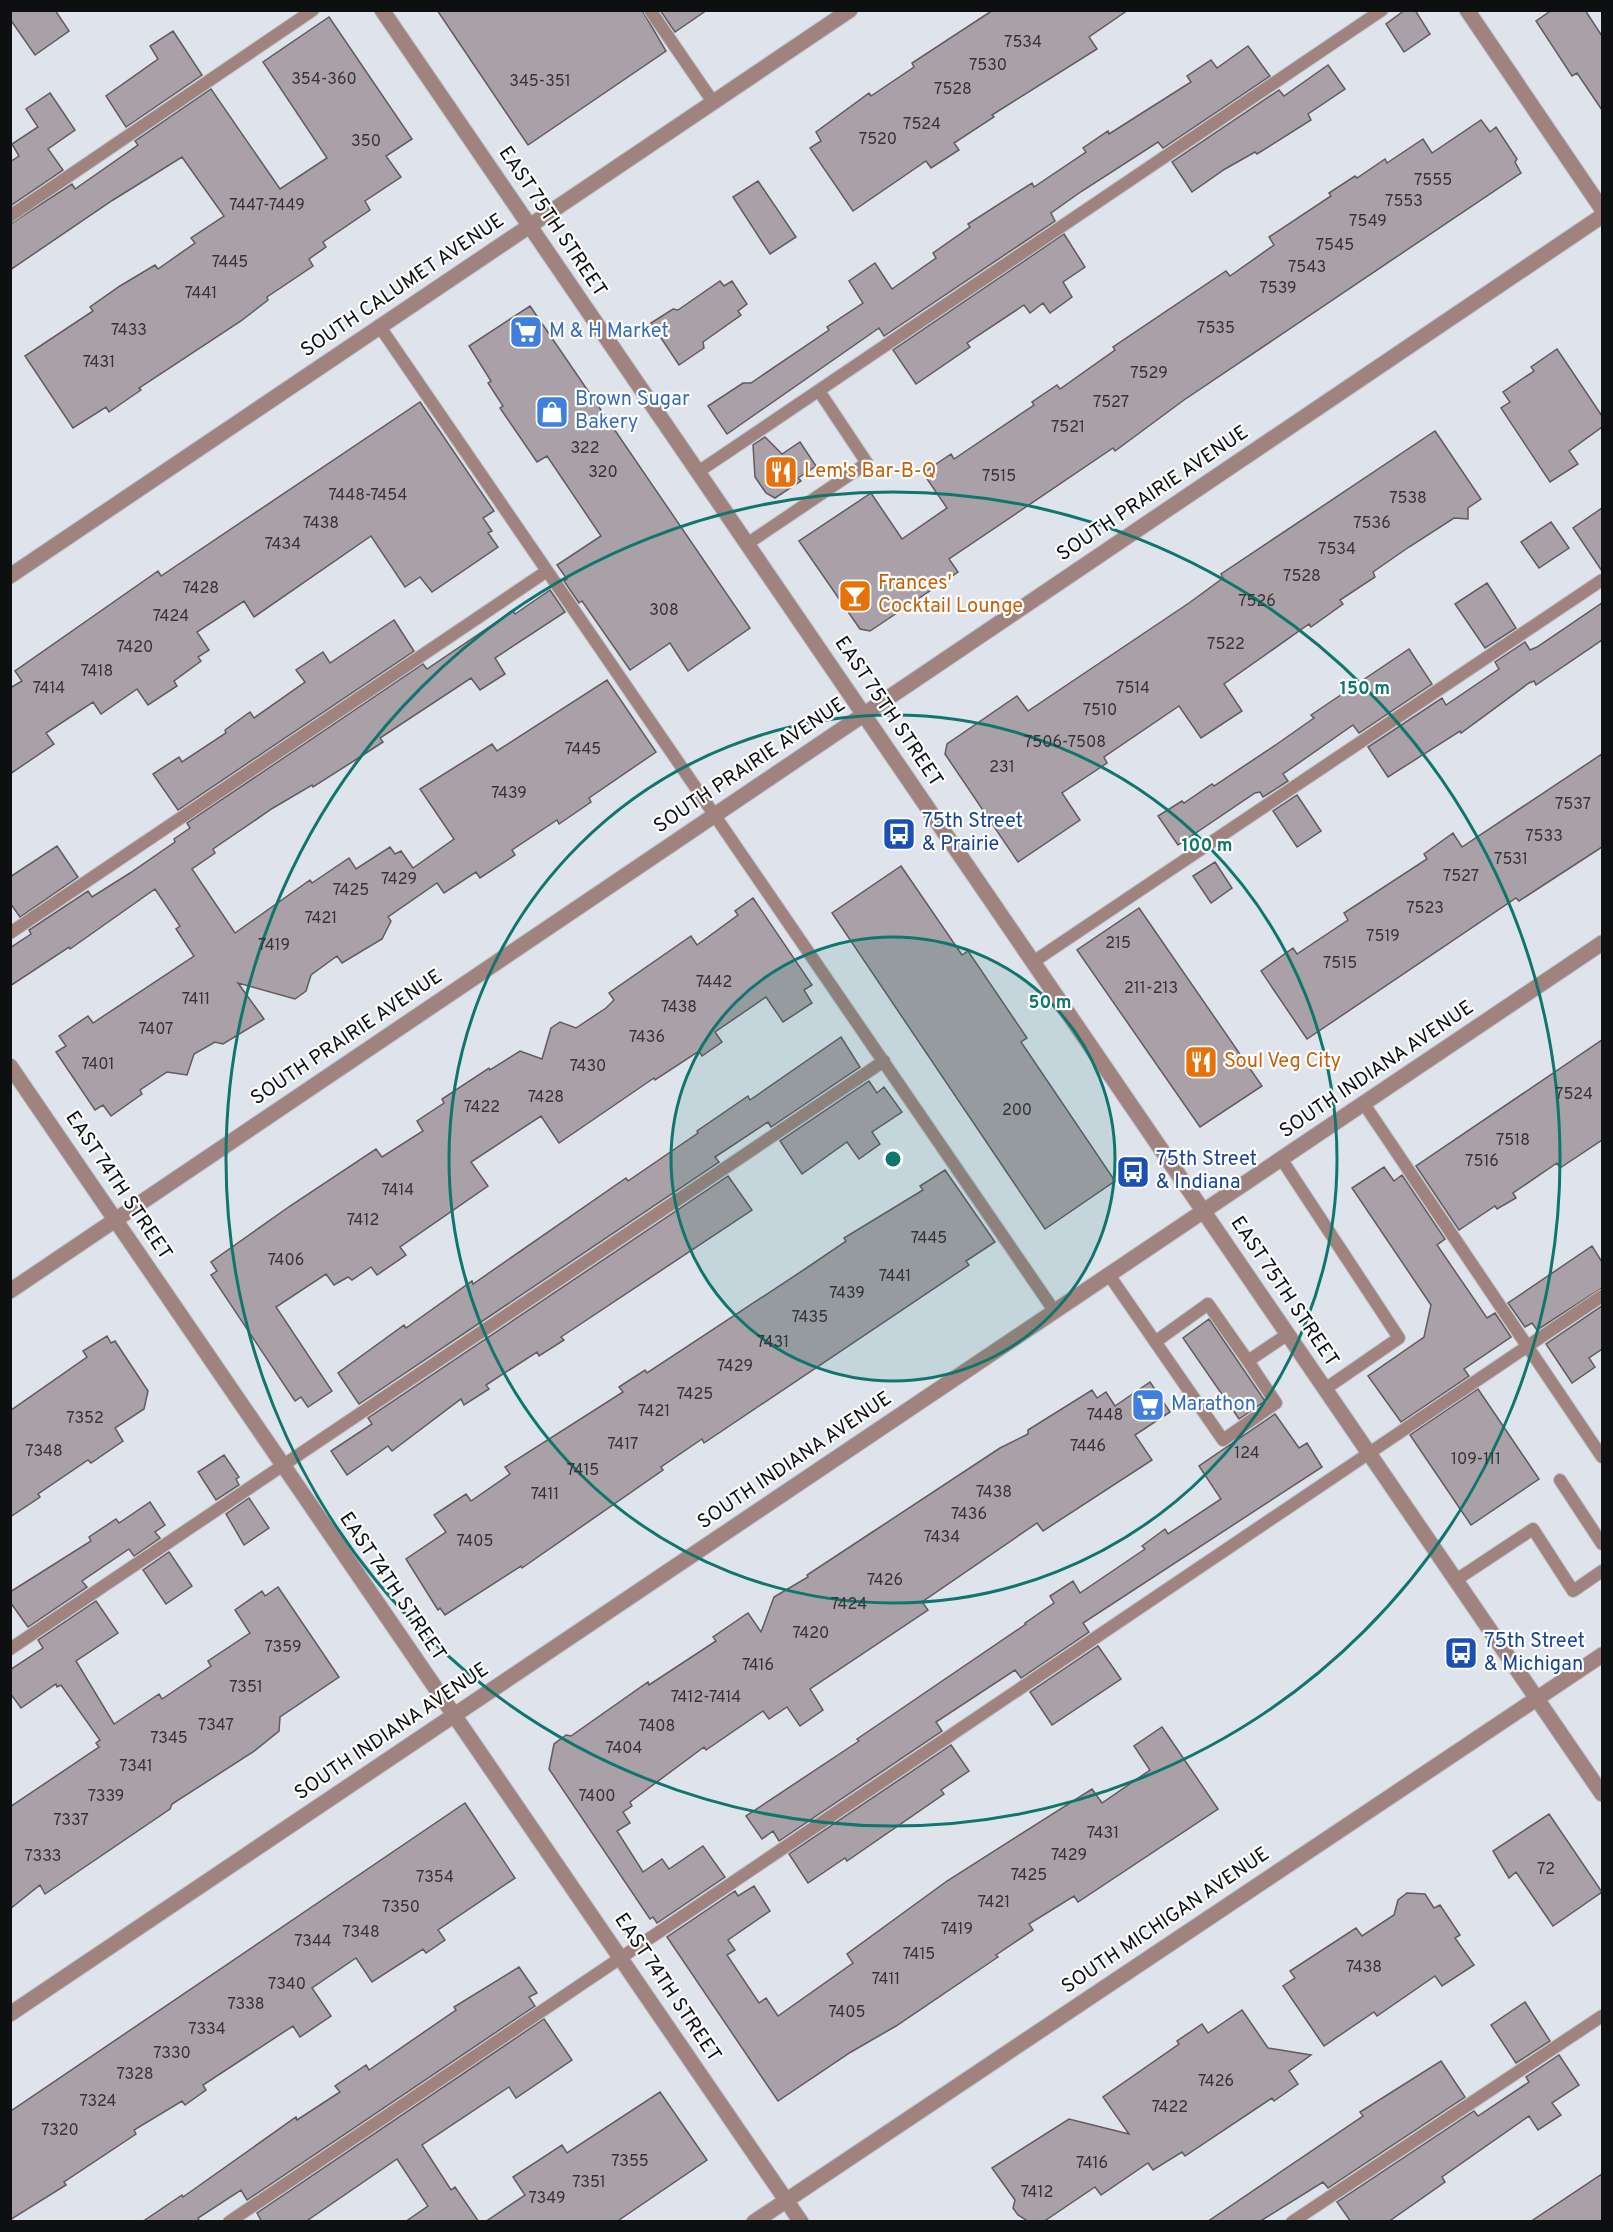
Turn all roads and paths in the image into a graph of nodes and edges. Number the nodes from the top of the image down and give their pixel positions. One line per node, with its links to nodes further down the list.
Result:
1 (313, 10): 9 (lane)
2 (382, 10): 11 (street, EAST 75TH STREET)
3 (650, 10): 7 (lane)
4 (849, 10): 7 (street, SOUTH CALUMET AVENUE)
5 (1382, 10): 13 (lane)
6 (1467, 10): 8 (street)
7 (713, 102): 11 (street, SOUTH CALUMET AVENUE)
8 (1602, 209)
9 (10, 216)
10 (1602, 216): 19 (street, SOUTH PRAIRIE AVENUE)
11 (530, 226): 12 (street, SOUTH CALUMET AVENUE); 14 (street, EAST 75TH STREET)
12 (380, 327): 16 (lane); 17 (street, SOUTH CALUMET AVENUE)
13 (819, 390): 14 (lane); 15 (lane)
14 (698, 472): 15 (street, EAST 75TH STREET)
15 (747, 544): 19 (street, EAST 75TH STREET)
16 (547, 571): 20 (lane); 21 (lane)
17 (10, 576)
18 (1602, 580): 23 (lane)
19 (864, 714): 20 (street, SOUTH PRAIRIE AVENUE); 23 (street, EAST 75TH STREET)
20 (715, 815): 24 (lane); 29 (street, SOUTH PRAIRIE AVENUE)
21 (10, 933)
22 (1602, 943): 26 (street, SOUTH INDIANA AVENUE)
23 (1033, 962): 28 (street, EAST 75TH STREET)
24 (884, 1061): 33 (lane); 41 (lane)
25 (10, 1066): 29 (street, EAST 74TH STREET)
26 (1364, 1104): 27 (street, SOUTH INDIANA AVENUE); 36 (lane)
27 (1282, 1160): 28 (street, SOUTH INDIANA AVENUE); 38 (lane)
28 (1204, 1212): 30 (street, SOUTH INDIANA AVENUE); 34 (street, EAST 75TH STREET)
29 (115, 1220): 31 (street, SOUTH PRAIRIE AVENUE); 41 (street, EAST 74TH STREET)
30 (1110, 1275): 33 (street, SOUTH INDIANA AVENUE); 35 (lane)
31 (10, 1291)
32 (1602, 1296): 36 (lane)
33 (1055, 1312): 49 (street, SOUTH INDIANA AVENUE)
34 (1287, 1334): 37 (lane); 38 (street, EAST 75TH STREET)
35 (1155, 1342): 37 (lane); 37 (lane)
36 (1528, 1346): 39 (lane); 40 (lane)
37 (1248, 1361)
38 (1325, 1389): 39 (street, EAST 75TH STREET)
39 (1369, 1453): 45 (street, EAST 75TH STREET); 51 (lane)
40 (1602, 1457)
41 (282, 1464): 46 (lane); 49 (street, EAST 74TH STREET)
42 (1560, 1480): 43 (lane)
43 (1602, 1545)
44 (1602, 1571): 45 (lane)
45 (1456, 1580): 48 (street, EAST 75TH STREET)
46 (10, 1649)
47 (1602, 1655): 48 (street, SOUTH MICHIGAN AVENUE)
48 (1537, 1699): 50 (street, EAST 75TH STREET); 54 (street, SOUTH MICHIGAN AVENUE)
49 (454, 1716): 51 (street, EAST 74TH STREET); 52 (street, SOUTH INDIANA AVENUE)
50 (1602, 1794)
51 (621, 1959): 54 (street, EAST 74TH STREET); 55 (lane)
52 (10, 2014)
53 (1602, 2016): 58 (lane)
54 (786, 2200): 56 (street, SOUTH MICHIGAN AVENUE); 57 (street, EAST 74TH STREET)
55 (228, 2222)
56 (754, 2222)
57 (801, 2222)
58 (1292, 2222)

